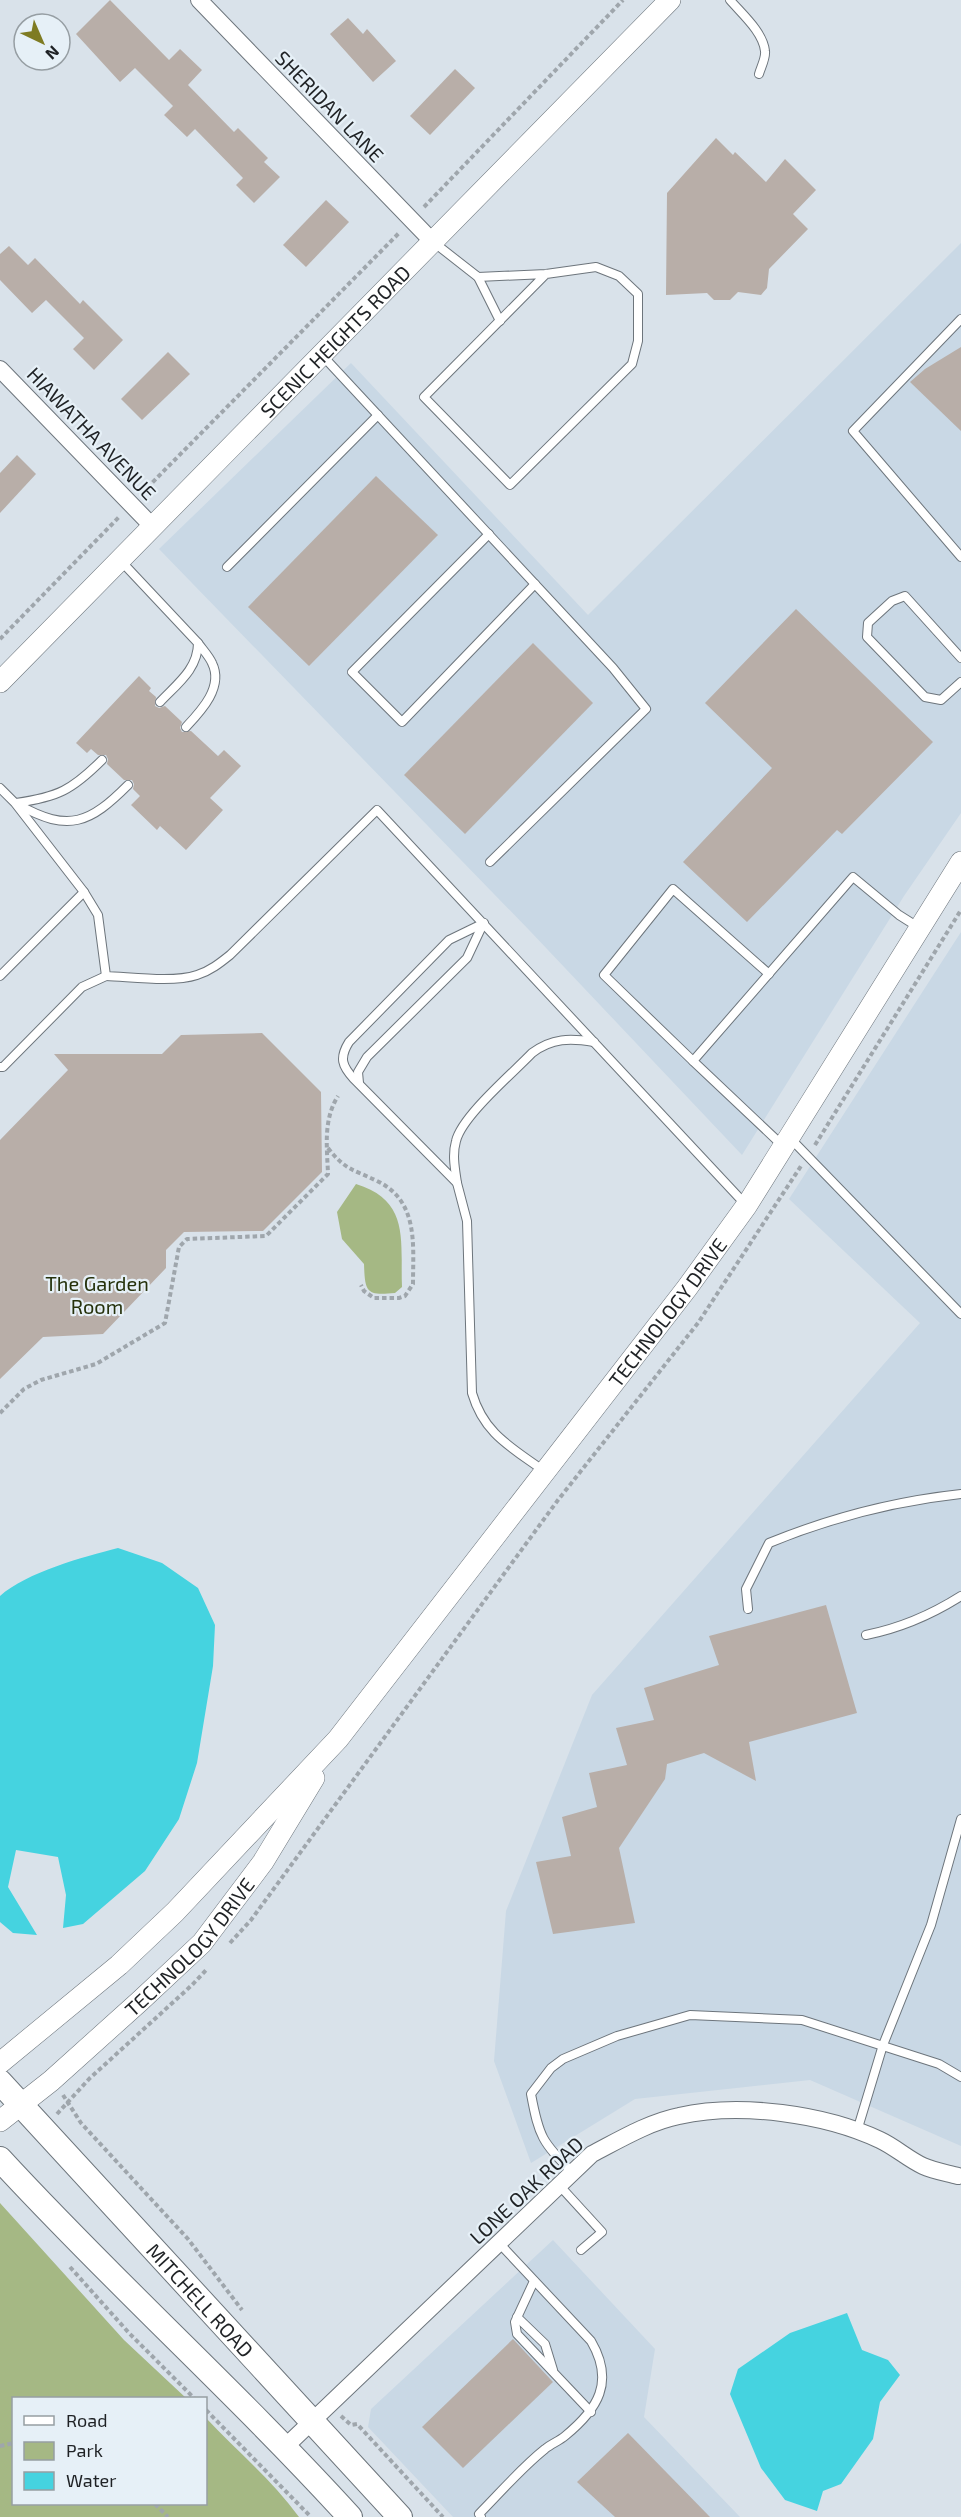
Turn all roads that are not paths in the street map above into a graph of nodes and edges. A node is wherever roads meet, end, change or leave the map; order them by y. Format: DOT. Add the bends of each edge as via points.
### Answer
graph roads {
  1 [pos="199,0"];
  2 [pos="670,0"];
  3 [pos="730,0"];
  4 [pos="759,74"];
  5 [pos="432,241"];
  6 [pos="546,274"];
  7 [pos="478,277"];
  8 [pos="961,320"];
  9 [pos="500,321"];
  10 [pos="321,354"];
  11 [pos="0,369"];
  12 [pos="378,415"];
  13 [pos="153,526"];
  14 [pos="489,534"];
  15 [pos="961,557"];
  16 [pos="120,560"];
  17 [pos="227,567"];
  18 [pos="535,584"];
  19 [pos="198,643"];
  20 [pos="961,658"];
  21 [pos="0,682"];
  22 [pos="961,682"];
  23 [pos="160,702"];
  24 [pos="186,727"];
  25 [pos="102,760"];
  26 [pos="128,785"];
  27 [pos="0,788"];
  28 [pos="15,803"];
  29 [pos="490,862"];
  30 [pos="961,862"];
  31 [pos="84,892"];
  32 [pos="484,923"];
  33 [pos="919,927"];
  34 [pos="769,974"];
  35 [pos="0,976"];
  36 [pos="106,976"];
  37 [pos="595,1042"];
  38 [pos="693,1061"];
  39 [pos="0,1067"];
  40 [pos="359,1083"];
  41 [pos="787,1143"];
  42 [pos="457,1183"];
  43 [pos="747,1205"];
  44 [pos="961,1314"];
  45 [pos="545,1472"];
  46 [pos="961,1494"];
  47 [pos="961,1596"];
  48 [pos="748,1609"];
  49 [pos="866,1635"];
  50 [pos="338,1739"];
  51 [pos="961,1819"];
  52 [pos="883,2045"];
  53 [pos="0,2062"];
  54 [pos="961,2077"];
  55 [pos="0,2082"];
  56 [pos="21,2104"];
  57 [pos="0,2121"];
  58 [pos="856,2131"];
  59 [pos="0,2159"];
  60 [pos="573,2173"];
  61 [pos="960,2175"];
  62 [pos="560,2185"];
  63 [pos="499,2243"];
  64 [pos="581,2250"];
  65 [pos="534,2281"];
  66 [pos="518,2317"];
  67 [pos="554,2373"];
  68 [pos="591,2412"];
  69 [pos="320,2414"];
  70 [pos="284,2448"];
  71 [pos="350,2517"];
  72 [pos="400,2517"];
  73 [pos="481,2517"];
  1 -- 5 [label="street, SHERIDAN LANE"];
  2 -- 5 [label="street, SCENIC HEIGHTS ROAD"];
  3 -- 4 [label="lane" via="752,24 763,45 766,53"];
  5 -- 7 [label="lane"];
  5 -- 10 [label="street, SCENIC HEIGHTS ROAD"];
  6 -- 7 [label="lane"];
  6 -- 9 [label="lane"];
  6 -- 9 [label="lane" via="596,267 620,276 638,294 638,341 632,364 510,485 424,397"];
  7 -- 9 [label="lane"];
  8 -- 15 [label="lane" via="853,431"];
  10 -- 12 [label="lane"];
  10 -- 13 [label="street, SCENIC HEIGHTS ROAD"];
  11 -- 13 [label="street, HIAWATHA AVENUE"];
  12 -- 14 [label="lane"];
  12 -- 17 [label="lane"];
  13 -- 16 [label="street, SCENIC HEIGHTS ROAD"];
  14 -- 18 [label="lane"];
  14 -- 18 [label="lane" via="352,672 402,723"];
  16 -- 19 [label="lane"];
  16 -- 21 [label="street, SCENIC HEIGHTS ROAD"];
  18 -- 29 [label="lane" via="646,709"];
  19 -- 23 [label="lane" via="198,656 188,673"];
  19 -- 24 [label="lane" via="213,664 215,684 204,708"];
  20 -- 22 [label="lane" via="905,596 892,601 868,623 867,637 925,696 941,700"];
  25 -- 28 [label="lane" via="69,789 44,799"];
  26 -- 28 [label="lane" via="90,816 64,822 40,817"];
  27 -- 28 [label="lane"];
  28 -- 31 [label="lane"];
  30 -- 33 [label="street, TECHNOLOGY DRIVE"];
  31 -- 35 [label="lane"];
  31 -- 36 [label="lane" via="98,915"];
  32 -- 36 [label="lane" via="377,810 230,956 213,968 195,976 175,978"];
  32 -- 37 [label="lane"];
  32 -- 40 [label="lane" via="467,958 361,1065"];
  32 -- 40 [label="lane" via="449,940 349,1042 342,1062"];
  33 -- 34 [label="lane" via="853,877"];
  33 -- 41 [label="street, TECHNOLOGY DRIVE"];
  34 -- 38 [label="lane"];
  34 -- 38 [label="lane" via="673,889 604,975"];
  36 -- 39 [label="lane" via="82,987"];
  37 -- 42 [label="lane" via="560,1039 545,1043 532,1053 463,1124 454,1155"];
  37 -- 43 [label="lane"];
  38 -- 41 [label="lane"];
  40 -- 42 [label="lane"];
  41 -- 43 [label="street, TECHNOLOGY DRIVE"];
  41 -- 44 [label="lane" via="807,1156"];
  42 -- 45 [label="lane" via="467,1221 472,1393 477,1412 487,1426"];
  43 -- 45 [label="street, TECHNOLOGY DRIVE"];
  45 -- 50 [label="street, TECHNOLOGY DRIVE"];
  46 -- 48 [label="lane" via="915,1499 770,1543 746,1590"];
  47 -- 49 [label="lane" via="928,1616"];
  50 -- 53 [label="street, TECHNOLOGY DRIVE" via="175,1912 119,1965"];
  50 -- 56 [label="street, TECHNOLOGY DRIVE" via="263,1862 202,1943"];
  51 -- 52 [label="lane" via="931,1925"];
  52 -- 54 [label="lane" via="939,2064"];
  52 -- 58 [label="lane"];
  52 -- 60 [label="lane" via="802,2019 690,2015 617,2036 563,2059 531,2094 537,2128 548,2148"];
  55 -- 56 [label="main road, MITCHELL ROAD"];
  56 -- 57 [label="street, TECHNOLOGY DRIVE"];
  56 -- 69 [label="main road, MITCHELL ROAD"];
  58 -- 60 [label="street, LONE OAK ROAD" via="785,2112 735,2110 679,2116 592,2154"];
  58 -- 61 [label="street, LONE OAK ROAD" via="881,2140 924,2166"];
  59 -- 70 [label="main road"];
  60 -- 62 [label="street, LONE OAK ROAD"];
  62 -- 63 [label="street, LONE OAK ROAD"];
  62 -- 64 [label="lane" via="602,2232"];
  63 -- 65 [label="lane"];
  63 -- 69 [label="street, LONE OAK ROAD"];
  65 -- 66 [label="lane"];
  65 -- 68 [label="lane" via="597,2352 601,2391"];
  66 -- 67 [label="lane" via="545,2344"];
  66 -- 67 [label="lane" via="517,2334"];
  67 -- 68 [label="lane"];
  68 -- 73 [label="lane" via="546,2448 478,2514"];
  69 -- 70 [label="street, LONE OAK ROAD"];
  69 -- 72 [label="main road, MITCHELL ROAD"];
  70 -- 71 [label="main road"];
}
